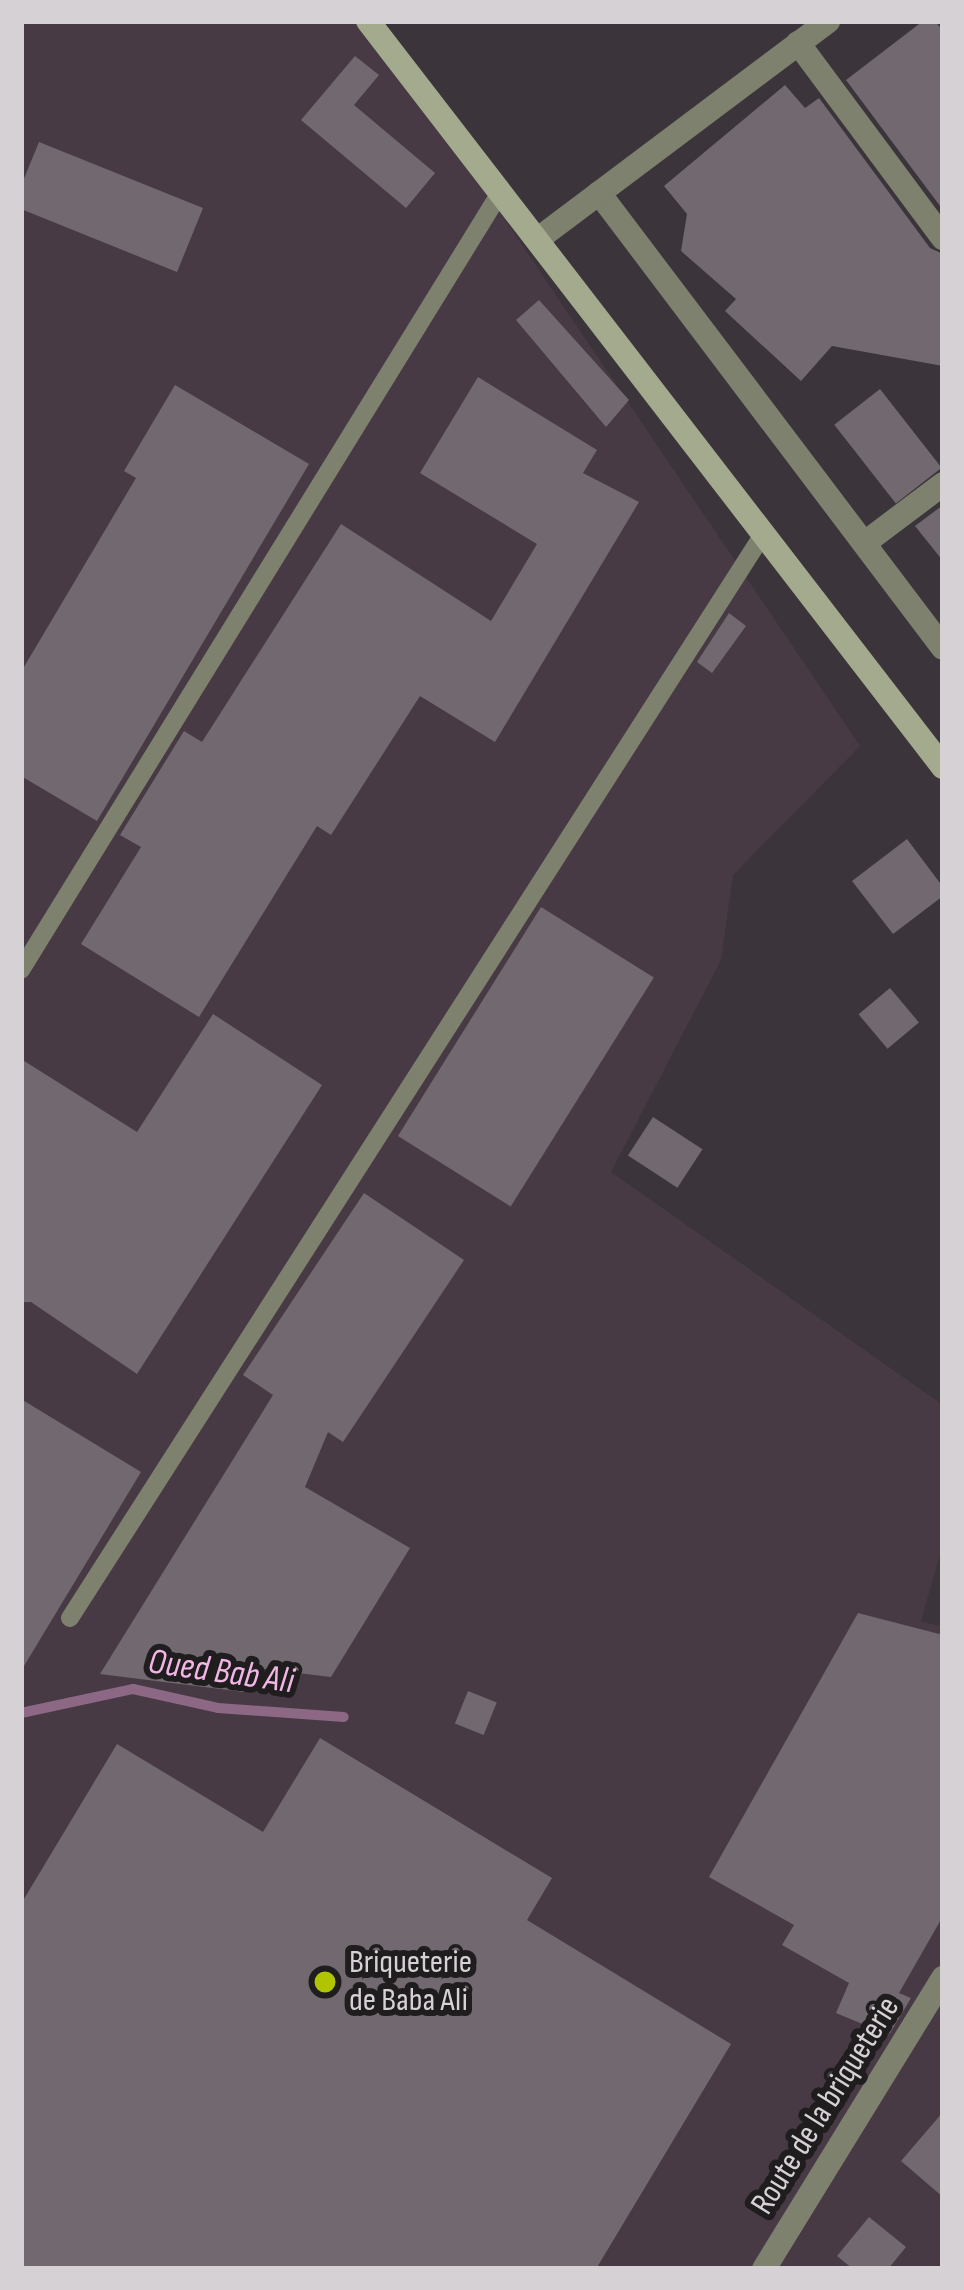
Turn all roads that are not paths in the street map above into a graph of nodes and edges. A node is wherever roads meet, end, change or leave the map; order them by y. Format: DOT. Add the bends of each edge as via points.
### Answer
graph roads {
  1 [pos="368,21"];
  2 [pos="826,21"];
  3 [pos="798,43"];
  4 [pos="500,193"];
  5 [pos="599,193"];
  6 [pos="538,238"];
  7 [pos="943,238"];
  8 [pos="943,484"];
  9 [pos="762,536"];
  10 [pos="866,542"];
  11 [pos="943,648"];
  12 [pos="943,767"];
  13 [pos="21,970"];
  14 [pos="70,1618"];
  15 [pos="943,1978"];
  16 [pos="764,2269"];
  1 -- 4 [label="main road"];
  2 -- 3 [label="street"];
  3 -- 5 [label="street"];
  3 -- 7 [label="street"];
  4 -- 6 [label="main road"];
  4 -- 13 [label="lane"];
  5 -- 6 [label="street"];
  5 -- 10 [label="street"];
  6 -- 9 [label="main road"];
  8 -- 10 [label="street"];
  9 -- 12 [label="main road"];
  9 -- 14 [label="lane"];
  10 -- 11 [label="street"];
  15 -- 16 [label="street, Route de la briqueterie"];
}
